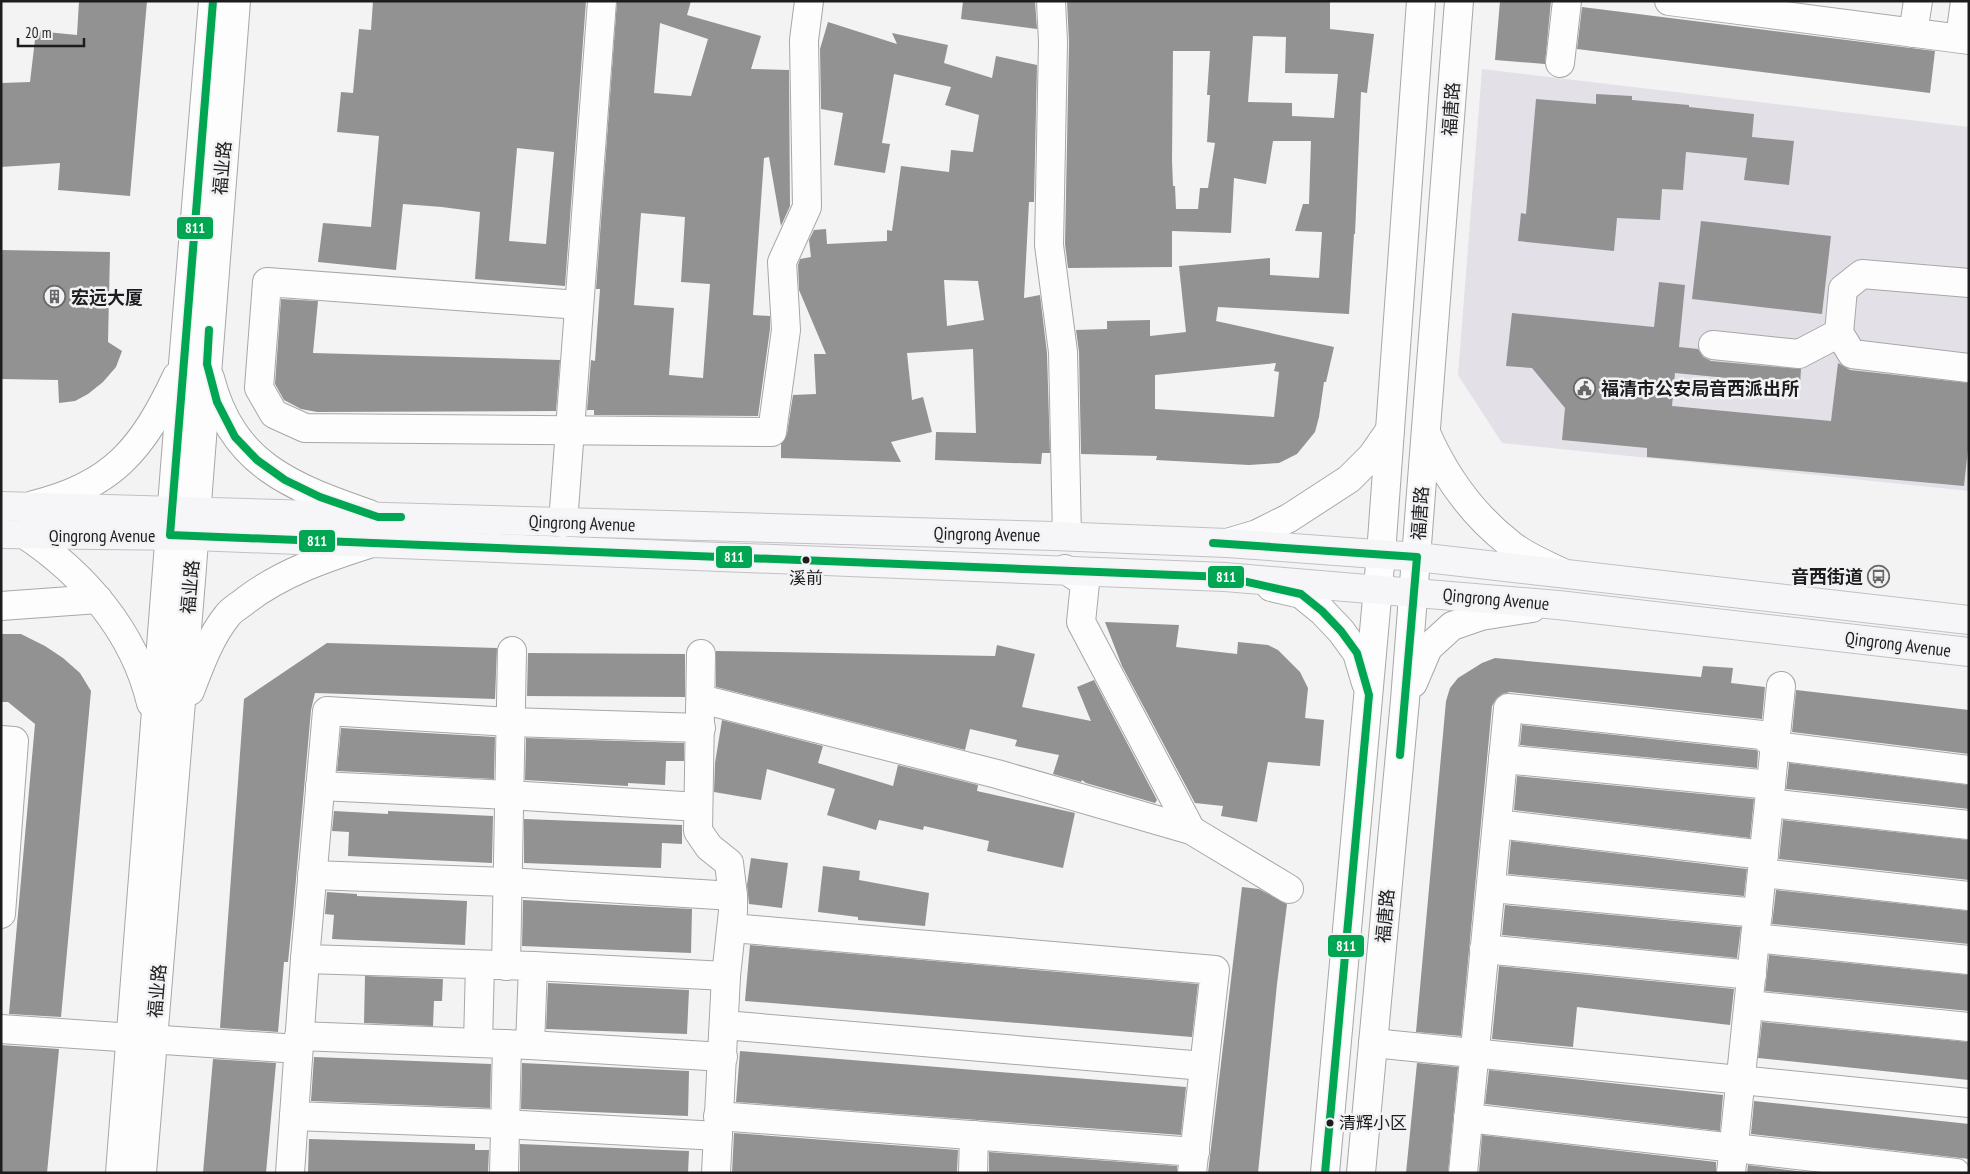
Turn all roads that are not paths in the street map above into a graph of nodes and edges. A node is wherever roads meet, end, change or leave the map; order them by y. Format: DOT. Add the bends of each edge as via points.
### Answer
graph roads {
  1 [pos="213,1"];
  2 [pos="236,1"];
  3 [pos="602,1"];
  4 [pos="809,1"];
  5 [pos="1051,1"];
  6 [pos="1421,1"];
  7 [pos="1459,1"];
  8 [pos="1567,1"];
  9 [pos="1669,1"];
  10 [pos="1918,1"];
  11 [pos="1965,1"];
  12 [pos="1914,33"];
  13 [pos="1964,39"];
  14 [pos="1560,63"];
  15 [pos="1969,283"];
  16 [pos="579,305"];
  17 [pos="1839,333"];
  18 [pos="1713,345"];
  19 [pos="195,364"];
  20 [pos="1969,368"];
  21 [pos="570,429"];
  22 [pos="1390,430"];
  23 [pos="1426,433"];
  24 [pos="14,506"];
  25 [pos="183,523"];
  26 [pos="562,523"];
  27 [pos="377,529"];
  28 [pos="13,534"];
  29 [pos="1067,536"];
  30 [pos="1227,543"];
  31 [pos="1381,554"];
  32 [pos="1417,557"];
  33 [pos="1065,569"];
  34 [pos="1562,573"];
  35 [pos="1225,576"];
  36 [pos="1377,589"];
  37 [pos="1414,593"];
  38 [pos="98,600"];
  39 [pos="1558,605"];
  40 [pos="1,606"];
  41 [pos="1969,620"];
  42 [pos="512,652"];
  43 [pos="1969,652"];
  44 [pos="701,654"];
  45 [pos="1781,686"];
  46 [pos="1369,695"];
  47 [pos="701,700"];
  48 [pos="1405,700"];
  49 [pos="167,721"];
  50 [pos="510,722"];
  51 [pos="701,728"];
  52 [pos="1,740"];
  53 [pos="1775,746"];
  54 [pos="1503,759"];
  55 [pos="1969,770"];
  56 [pos="320,786"];
  57 [pos="1770,794"];
  58 [pos="509,795"];
  59 [pos="698,807"];
  60 [pos="5,824"];
  61 [pos="1497,824"];
  62 [pos="1969,825"];
  63 [pos="1191,830"];
  64 [pos="1763,864"];
  65 [pos="312,875"];
  66 [pos="507,882"];
  67 [pos="1490,888"];
  68 [pos="1290,889"];
  69 [pos="733,896"];
  70 [pos="1969,896"];
  71 [pos="1,913"];
  72 [pos="1756,925"];
  73 [pos="732,928"];
  74 [pos="1484,949"];
  75 [pos="304,959"];
  76 [pos="1969,960"];
  77 [pos="493,965"];
  78 [pos="533,966"];
  79 [pos="726,976"];
  80 [pos="1752,976"];
  81 [pos="1749,1004"];
  82 [pos="724,1025"];
  83 [pos="1969,1027"];
  84 [pos="1,1029"];
  85 [pos="142,1039"];
  86 [pos="299,1043"];
  87 [pos="478,1043"];
  88 [pos="1373,1043"];
  89 [pos="519,1044"];
  90 [pos="1474,1053"];
  91 [pos="722,1057"];
  92 [pos="1204,1066"];
  93 [pos="1740,1080"];
  94 [pos="1969,1103"];
  95 [pos="294,1116"];
  96 [pos="1468,1118"];
  97 [pos="505,1124"];
  98 [pos="718,1126"];
  99 [pos="974,1135"];
  100 [pos="1733,1160"];
  101 [pos="1194,1162"];
  102 [pos="120,1173"];
  103 [pos="142,1173"];
  104 [pos="290,1173"];
  105 [pos="504,1173"];
  106 [pos="716,1173"];
  107 [pos="973,1173"];
  108 [pos="1325,1173"];
  109 [pos="1361,1173"];
  110 [pos="1463,1173"];
  111 [pos="1956,1173"];
  1 -- 19 [label="street, 福业路"];
  2 -- 19 [label="street, 福业路"];
  3 -- 16 [label="street"];
  4 -- 21 [label="street" via="804,40 808,207 782,262 786,330 772,432"];
  5 -- 29 [label="street" via="1049,244 1063,352"];
  6 -- 22 [label="street, 福唐路"];
  7 -- 23 [label="street, 福唐路"];
  8 -- 14 [label="street"];
  9 -- 12 [label="street"];
  10 -- 12 [label="street"];
  11 -- 13 [label="street"];
  12 -- 13 [label="street"];
  15 -- 17 [label="street" via="1862,274 1843,289"];
  16 -- 21 [label="street"];
  16 -- 21 [label="street" via="267,282 259,388 274,414 306,428"];
  17 -- 18 [label="street" via="1799,354"];
  17 -- 20 [label="street" via="1852,354"];
  19 -- 24 [label="street" via="168,395 138,444 116,468 60,499"];
  19 -- 25 [label="street, 福业路"];
  19 -- 27 [label="street" via="235,437 257,460 285,480"];
  21 -- 26 [label="street"];
  22 -- 30 [label="street" via="1372,456 1349,479 1289,518 1257,534"];
  22 -- 31 [label="street, 福唐路"];
  23 -- 32 [label="street, 福唐路"];
  23 -- 34 [label="street" via="1458,491 1481,518 1510,544"];
  24 -- 25 [label="main road, Qingrong Avenue"];
  25 -- 27 [label="main road, Qingrong Avenue"];
  25 -- 28 [label="main road, Qingrong Avenue"];
  25 -- 49 [label="street, 福业路"];
  26 -- 27 [label="main road, Qingrong Avenue"];
  26 -- 29 [label="main road, Qingrong Avenue"];
  27 -- 33 [label="main road, Qingrong Avenue"];
  27 -- 49 [label="street" via="334,555 264,586 228,615"];
  28 -- 38 [label="street" via="58,558"];
  29 -- 30 [label="main road, Qingrong Avenue"];
  30 -- 31 [label="main road, Qingrong Avenue"];
  31 -- 32 [label="main road, Qingrong Avenue"];
  31 -- 36 [label="street, 福唐路"];
  32 -- 34 [label="main road, Qingrong Avenue"];
  32 -- 37 [label="street, 福唐路"];
  33 -- 35 [label="main road, Qingrong Avenue"];
  33 -- 63 [label="street" via="1085,583 1081,622"];
  34 -- 41 [label="main road, Qingrong Avenue"];
  35 -- 36 [label="main road, Qingrong Avenue"];
  35 -- 46 [label="street" via="1301,594 1322,611 1357,653"];
  36 -- 37 [label="main road, Qingrong Avenue"];
  36 -- 46 [label="street, 福唐路"];
  37 -- 39 [label="main road, Qingrong Avenue"];
  37 -- 48 [label="street, 福唐路"];
  38 -- 40 [label="street"];
  38 -- 49 [label="street" via="123,633 149,694"];
  39 -- 43 [label="main road, Qingrong Avenue"];
  39 -- 48 [label="street" via="1510,610 1452,626 1428,648"];
  42 -- 50 [label="street"];
  44 -- 47 [label="street"];
  45 -- 53 [label="street"];
  46 -- 108 [label="street, 福唐路"];
  47 -- 51 [label="street"];
  47 -- 63 [label="street" via="997,774"];
  48 -- 88 [label="street, 福唐路"];
  49 -- 85 [label="street, 福业路"];
  50 -- 51 [label="street"];
  50 -- 56 [label="street" via="327,711"];
  50 -- 58 [label="street"];
  51 -- 59 [label="street"];
  52 -- 60 [label="street" via="14,741"];
  53 -- 54 [label="street" via="1762,735 1508,708"];
  53 -- 55 [label="street"];
  53 -- 57 [label="street"];
  54 -- 57 [label="street"];
  54 -- 61 [label="street"];
  56 -- 58 [label="street"];
  56 -- 65 [label="street"];
  57 -- 62 [label="street"];
  57 -- 64 [label="street"];
  58 -- 59 [label="street"];
  58 -- 66 [label="street"];
  59 -- 69 [label="street" via="698,831 709,846 729,863"];
  60 -- 71 [label="street"];
  61 -- 64 [label="street"];
  61 -- 67 [label="street"];
  63 -- 68 [label="street"];
  64 -- 70 [label="street"];
  64 -- 72 [label="street"];
  65 -- 66 [label="street"];
  65 -- 75 [label="street"];
  66 -- 69 [label="street"];
  66 -- 77 [label="street"];
  67 -- 72 [label="street"];
  67 -- 74 [label="street"];
  69 -- 73 [label="street"];
  72 -- 76 [label="street"];
  72 -- 80 [label="street"];
  73 -- 79 [label="street"];
  73 -- 92 [label="street" via="1215,970"];
  74 -- 80 [label="street"];
  74 -- 90 [label="street"];
  75 -- 77 [label="street"];
  75 -- 86 [label="street"];
  77 -- 78 [label="street"];
  77 -- 87 [label="street"];
  78 -- 79 [label="street"];
  78 -- 89 [label="street"];
  79 -- 82 [label="street"];
  80 -- 81 [label="street"];
  81 -- 83 [label="street"];
  81 -- 93 [label="street"];
  82 -- 91 [label="street"];
  82 -- 92 [label="street"];
  84 -- 85 [label="street"];
  85 -- 86 [label="street"];
  85 -- 102 [label="street, 福业路"];
  85 -- 103 [label="street, 福业路"];
  86 -- 87 [label="street"];
  86 -- 95 [label="street"];
  87 -- 89 [label="street"];
  88 -- 90 [label="street"];
  88 -- 109 [label="street, 福唐路"];
  89 -- 91 [label="street"];
  89 -- 97 [label="street"];
  90 -- 93 [label="street"];
  90 -- 96 [label="street"];
  91 -- 98 [label="street"];
  92 -- 101 [label="street"];
  93 -- 94 [label="street"];
  93 -- 100 [label="street"];
  95 -- 97 [label="street"];
  95 -- 104 [label="street"];
  96 -- 100 [label="street"];
  96 -- 110 [label="street"];
  97 -- 98 [label="street"];
  97 -- 105 [label="street"];
  98 -- 99 [label="street"];
  98 -- 106 [label="street"];
  99 -- 101 [label="street"];
  99 -- 107 [label="street"];
  100 -- 111 [label="street"];
}
